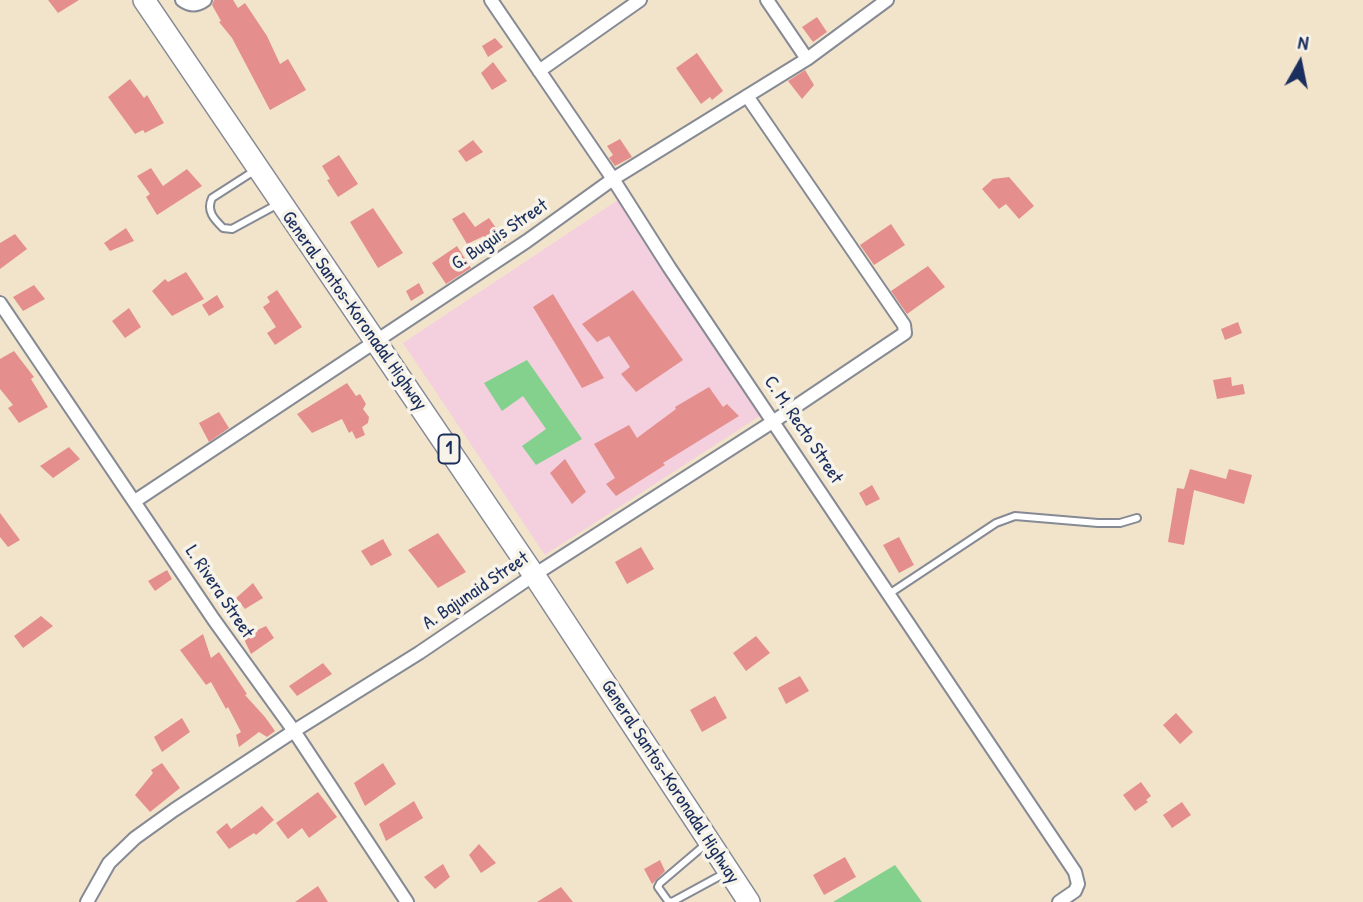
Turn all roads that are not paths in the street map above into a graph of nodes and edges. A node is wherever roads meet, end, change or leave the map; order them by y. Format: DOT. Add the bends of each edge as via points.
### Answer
graph roads {
  1 [pos="144,0"];
  2 [pos="182,0"];
  3 [pos="205,0"];
  4 [pos="491,0"];
  5 [pos="640,0"];
  6 [pos="767,0"];
  7 [pos="887,0"];
  8 [pos="807,59"];
  9 [pos="539,71"];
  10 [pos="747,96"];
  11 [pos="258,169"];
  12 [pos="613,179"];
  13 [pos="280,204"];
  14 [pos="0,303"];
  15 [pos="375,340"];
  16 [pos="774,421"];
  17 [pos="135,501"];
  18 [pos="1137,518"];
  19 [pos="534,575"];
  20 [pos="889,594"];
  21 [pos="294,731"];
  22 [pos="709,842"];
  23 [pos="728,871"];
  24 [pos="87,902"];
  25 [pos="407,902"];
  26 [pos="749,902"];
  27 [pos="1059,902"];
  1 -- 11 [label="highway, General Santos-Koronadal Highway / 1"];
  2 -- 3 [label="street" via="191,5"];
  4 -- 9 [label="street, C. M. Recto Street"];
  5 -- 9 [label="street"];
  6 -- 8 [label="street"];
  7 -- 8 [label="street, G. Buguis Street"];
  8 -- 10 [label="street, G. Buguis Street"];
  9 -- 12 [label="street, C. M. Recto Street"];
  10 -- 12 [label="street, G. Buguis Street"];
  10 -- 16 [label="street, A. Bajunaid Street" via="905,331"];
  11 -- 13 [label="highway, General Santos-Koronadal Highway / 1"];
  11 -- 13 [label="lane" via="212,198 212,217 223,228 232,229"];
  12 -- 15 [label="street, G. Buguis Street"];
  12 -- 16 [label="street, C. M. Recto Street"];
  13 -- 15 [label="highway, General Santos-Koronadal Highway / 1"];
  14 -- 17 [label="street, L. Rivera Street"];
  15 -- 17 [label="street, G. Buguis Street"];
  15 -- 19 [label="highway, General Santos-Koronadal Highway / 1"];
  16 -- 19 [label="street, A. Bajunaid Street"];
  16 -- 20 [label="street, C. M. Recto Street"];
  17 -- 21 [label="street, L. Rivera Street"];
  18 -- 20 [label="lane" via="1098,523 1015,516 996,523"];
  19 -- 21 [label="street, A. Bajunaid Street"];
  19 -- 22 [label="highway, General Santos-Koronadal Highway / 1"];
  20 -- 27 [label="street, C. M. Recto Street" via="1075,872 1078,884"];
  21 -- 24 [label="street, A. Bajunaid Street" via="135,838 109,863"];
  21 -- 25 [label="street, L. Rivera Street"];
  22 -- 23 [label="highway, General Santos-Koronadal Highway / 1"];
  22 -- 23 [label="lane" via="658,887 672,902"];
  23 -- 26 [label="highway, General Santos-Koronadal Highway / 1"];
}
